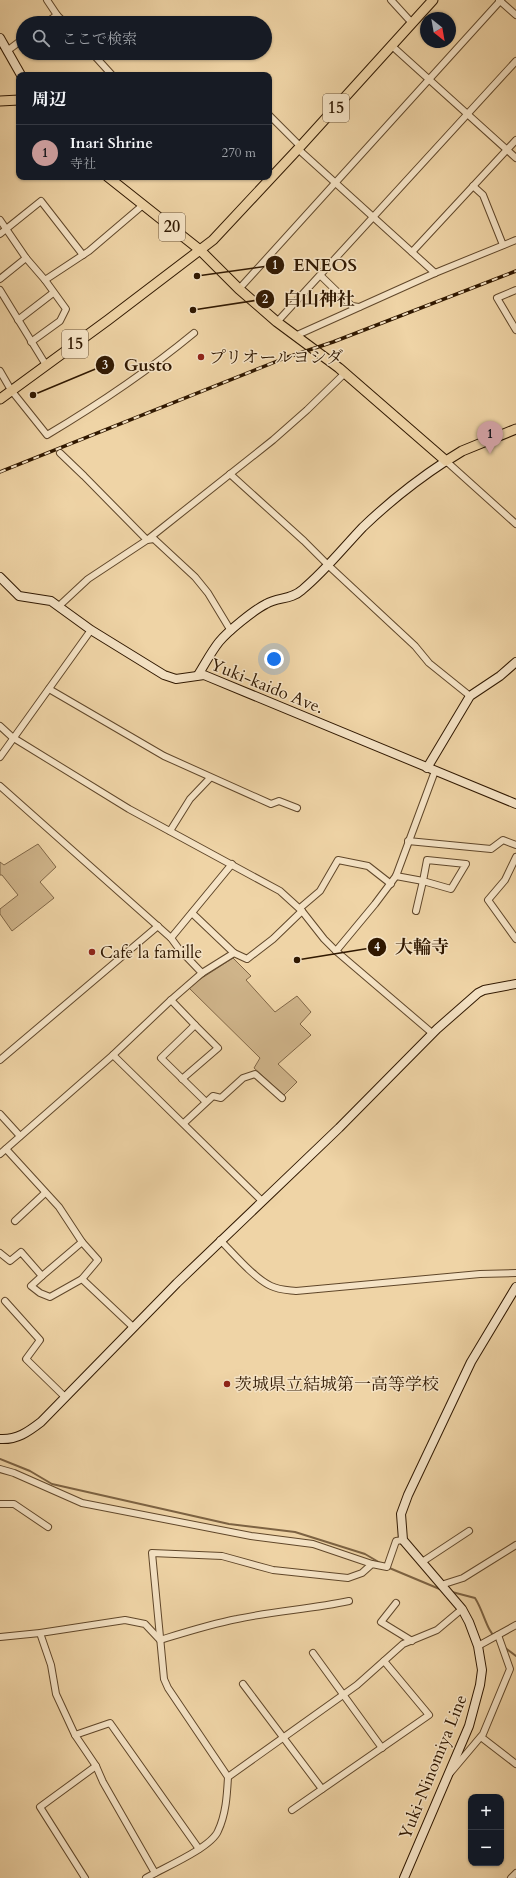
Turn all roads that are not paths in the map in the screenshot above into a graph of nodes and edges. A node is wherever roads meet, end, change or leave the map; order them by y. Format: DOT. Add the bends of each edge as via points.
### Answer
graph roads {
  1 [pos="47,0"];
  2 [pos="391,0"];
  3 [pos="433,0"];
  4 [pos="500,0"];
  5 [pos="57,15"];
  6 [pos="516,15"];
  7 [pos="412,23"];
  8 [pos="0,38"];
  9 [pos="16,44"];
  10 [pos="392,46"];
  11 [pos="7,51"];
  12 [pos="98,60"];
  13 [pos="516,61"];
  14 [pos="19,72"];
  15 [pos="109,72"];
  16 [pos="429,80"];
  17 [pos="16,100"];
  18 [pos="0,101"];
  19 [pos="468,115"];
  20 [pos="272,118"];
  21 [pos="516,140"];
  22 [pos="300,148"];
  23 [pos="507,150"];
  24 [pos="516,158"];
  25 [pos="272,178"];
  26 [pos="112,180"];
  27 [pos="270,180"];
  28 [pos="336,183"];
  29 [pos="473,186"];
  30 [pos="143,205"];
  31 [pos="373,218"];
  32 [pos="0,220"];
  33 [pos="6,230"];
  34 [pos="0,234"];
  35 [pos="516,240"];
  36 [pos="503,245"];
  37 [pos="200,250"];
  38 [pos="412,252"];
  39 [pos="83,255"];
  40 [pos="26,258"];
  41 [pos="435,273"];
  42 [pos="321,276"];
  43 [pos="0,279"];
  44 [pos="45,280"];
  45 [pos="239,288"];
  46 [pos="0,290"];
  47 [pos="516,290"];
  48 [pos="53,293"];
  49 [pos="360,307"];
  50 [pos="18,320"];
  51 [pos="277,322"];
  52 [pos="516,330"];
  53 [pos="194,332"];
  54 [pos="295,336"];
  55 [pos="31,342"];
  56 [pos="46,365"];
  57 [pos="0,371"];
  58 [pos="345,373"];
  59 [pos="11,390"];
  60 [pos="0,399"];
  61 [pos="516,429"];
  62 [pos="60,453"];
  63 [pos="446,461"];
  64 [pos="230,474"];
  65 [pos="516,524"];
  66 [pos="147,540"];
  67 [pos="329,566"];
  68 [pos="0,577"];
  69 [pos="59,606"];
  70 [pos="91,630"];
  71 [pos="232,631"];
  72 [pos="516,662"];
  73 [pos="198,675"];
  74 [pos="49,690"];
  75 [pos="470,696"];
  76 [pos="0,726"];
  77 [pos="12,738"];
  78 [pos="0,757"];
  79 [pos="427,768"];
  80 [pos="436,771"];
  81 [pos="210,778"];
  82 [pos="0,786"];
  83 [pos="516,804"];
  84 [pos="298,808"];
  85 [pos="170,831"];
  86 [pos="408,841"];
  87 [pos="516,844"];
  88 [pos="516,857"];
  89 [pos="232,864"];
  90 [pos="396,876"];
  91 [pos="423,881"];
  92 [pos="391,884"];
  93 [pos="301,909"];
  94 [pos="416,911"];
  95 [pos="192,913"];
  96 [pos="158,926"];
  97 [pos="171,938"];
  98 [pos="516,939"];
  99 [pos="336,951"];
  100 [pos="234,953"];
  101 [pos="202,972"];
  102 [pos="516,984"];
  103 [pos="171,1000"];
  104 [pos="195,1025"];
  105 [pos="432,1033"];
  106 [pos="113,1055"];
  107 [pos="0,1060"];
  108 [pos="182,1079"];
  109 [pos="282,1098"];
  110 [pos="206,1102"];
  111 [pos="0,1114"];
  112 [pos="184,1123"];
  113 [pos="20,1136"];
  114 [pos="6,1149"];
  115 [pos="0,1154"];
  116 [pos="45,1193"];
  117 [pos="262,1201"];
  118 [pos="15,1221"];
  119 [pos="220,1240"];
  120 [pos="82,1242"];
  121 [pos="0,1254"];
  122 [pos="516,1273"];
  123 [pos="42,1276"];
  124 [pos="82,1279"];
  125 [pos="516,1287"];
  126 [pos="5,1301"];
  127 [pos="133,1327"];
  128 [pos="65,1397"];
  129 [pos="0,1439"];
  130 [pos="0,1469"];
  131 [pos="0,1504"];
  132 [pos="48,1526"];
  133 [pos="469,1532"];
  134 [pos="403,1540"];
  135 [pos="516,1546"];
  136 [pos="422,1562"];
  137 [pos="372,1564"];
  138 [pos="441,1585"];
  139 [pos="349,1601"];
  140 [pos="396,1603"];
  141 [pos="462,1609"];
  142 [pos="516,1625"];
  143 [pos="40,1633"];
  144 [pos="498,1635"];
  145 [pos="0,1637"];
  146 [pos="160,1640"];
  147 [pos="412,1640"];
  148 [pos="478,1646"];
  149 [pos="314,1653"];
  150 [pos="384,1661"];
  151 [pos="244,1684"];
  152 [pos="344,1695"];
  153 [pos="75,1735"];
  154 [pos="284,1737"];
  155 [pos="481,1737"];
  156 [pos="382,1748"];
  157 [pos="516,1764"];
  158 [pos="96,1766"];
  159 [pos="228,1777"];
  160 [pos="447,1777"];
  161 [pos="322,1789"];
  162 [pos="292,1810"];
  163 [pos="198,1849"];
  164 [pos="516,1872"];
  165 [pos="155,1873"];
  166 [pos="85,1878"];
  167 [pos="146,1878"];
  168 [pos="404,1878"];
  169 [pos="511,1878"];
  1 -- 5 [label="street"];
  2 -- 7 [label="street"];
  3 -- 7 [label="main road, 15"];
  4 -- 6 [label="street"];
  4 -- 16 [label="street"];
  7 -- 10 [label="main road, 15"];
  8 -- 11 [label="main road"];
  9 -- 11 [label="street"];
  10 -- 16 [label="street"];
  10 -- 22 [label="main road, 15"];
  11 -- 14 [label="main road"];
  12 -- 15 [label="street"];
  13 -- 19 [label="street"];
  16 -- 19 [label="street"];
  16 -- 28 [label="street"];
  17 -- 18 [label="main road"];
  19 -- 23 [label="street"];
  19 -- 31 [label="street"];
  20 -- 22 [label="street"];
  21 -- 23 [label="street"];
  22 -- 25 [label="main road, 15"];
  22 -- 28 [label="street"];
  23 -- 24 [label="street"];
  23 -- 29 [label="street"];
  26 -- 30 [label="main road, 20"];
  27 -- 37 [label="main road, 15" via="218,235"];
  28 -- 31 [label="street"];
  28 -- 45 [label="street"];
  29 -- 36 [label="street" via="483,195"];
  29 -- 38 [label="street"];
  30 -- 37 [label="main road, 20"];
  30 -- 39 [label="street"];
  31 -- 38 [label="street"];
  31 -- 42 [label="street"];
  32 -- 33 [label="street"];
  33 -- 34 [label="street"];
  33 -- 39 [label="street" via="40,201"];
  33 -- 40 [label="street"];
  35 -- 36 [label="street"];
  36 -- 41 [label="street"];
  37 -- 45 [label="main road, 20"];
  37 -- 56 [label="main road, 15"];
  38 -- 41 [label="street"];
  39 -- 44 [label="street"];
  40 -- 43 [label="street"];
  40 -- 44 [label="street"];
  41 -- 49 [label="street"];
  42 -- 49 [label="street" via="352,306"];
  42 -- 51 [label="street"];
  44 -- 48 [label="street"];
  45 -- 51 [label="main road, 20"];
  46 -- 50 [label="street"];
  47 -- 52 [label="street" via="498,298"];
  48 -- 50 [label="street"];
  48 -- 55 [label="street" via="66,309 60,321"];
  49 -- 54 [label="street"];
  50 -- 55 [label="street"];
  51 -- 54 [label="main road, 20"];
  53 -- 59 [label="street" via="164,358 47,436"];
  54 -- 58 [label="main road, 20"];
  55 -- 56 [label="street"];
  56 -- 59 [label="main road, 15"];
  57 -- 59 [label="street"];
  58 -- 63 [label="main road, 20"];
  58 -- 64 [label="street" via="307,410"];
  59 -- 60 [label="main road, 15"];
  61 -- 63 [label="main road"];
  62 -- 66 [label="street"];
  63 -- 65 [label="street"];
  63 -- 67 [label="main road" via="363,527"];
  64 -- 66 [label="street"];
  64 -- 67 [label="street" via="284,521"];
  66 -- 69 [label="street" via="88,579"];
  66 -- 71 [label="street" via="154,539 194,577 208,593"];
  67 -- 71 [label="main road" via="301,592 256,609"];
  67 -- 75 [label="street" via="415,646 429,663"];
  68 -- 69 [label="main road, Yuki-kaido Ave." via="19,596 44,598"];
  69 -- 70 [label="main road, Yuki-kaido Ave."];
  70 -- 73 [label="main road, Yuki-kaido Ave." via="164,675 176,679"];
  70 -- 74 [label="street"];
  71 -- 73 [label="main road" via="220,641"];
  72 -- 75 [label="main road"];
  73 -- 79 [label="main road, Yuki-kaido Ave." via="204,675"];
  74 -- 77 [label="street"];
  74 -- 81 [label="street" via="164,756"];
  75 -- 79 [label="main road"];
  76 -- 77 [label="street"];
  77 -- 78 [label="street"];
  77 -- 85 [label="street"];
  79 -- 80 [label="main road, Yuki-kaido Ave."];
  80 -- 83 [label="main road, Yuki-kaido Ave."];
  80 -- 86 [label="street"];
  81 -- 84 [label="street" via="271,804 279,801"];
  81 -- 85 [label="street" via="190,799"];
  82 -- 96 [label="street"];
  85 -- 89 [label="street"];
  86 -- 87 [label="street" via="491,849 503,840"];
  86 -- 90 [label="street"];
  88 -- 98 [label="street" via="505,880 488,900"];
  89 -- 93 [label="street" via="280,891"];
  89 -- 95 [label="street"];
  90 -- 91 [label="street"];
  90 -- 92 [label="street"];
  91 -- 91 [label="street" via="451,889 466,864 427,860"];
  91 -- 94 [label="street"];
  92 -- 93 [label="street" via="368,866 338,860 320,891"];
  92 -- 99 [label="street"];
  93 -- 99 [label="street"];
  93 -- 100 [label="street" via="273,939 247,959"];
  95 -- 97 [label="street"];
  95 -- 100 [label="street"];
  96 -- 97 [label="street"];
  96 -- 107 [label="street"];
  97 -- 101 [label="street"];
  99 -- 105 [label="street"];
  100 -- 101 [label="street"];
  101 -- 103 [label="street"];
  102 -- 105 [label="main road" via="478,993"];
  103 -- 104 [label="street"];
  103 -- 106 [label="street"];
  104 -- 108 [label="street" via="161,1058"];
  104 -- 108 [label="street" via="218,1048"];
  105 -- 117 [label="main road" via="339,1128"];
  106 -- 112 [label="street"];
  106 -- 113 [label="street"];
  108 -- 110 [label="street"];
  109 -- 110 [label="street" via="256,1074 244,1078 221,1098 213,1096"];
  110 -- 112 [label="street"];
  111 -- 113 [label="street"];
  112 -- 117 [label="street"];
  113 -- 114 [label="street"];
  114 -- 115 [label="street"];
  114 -- 116 [label="street"];
  116 -- 118 [label="street"];
  116 -- 120 [label="street" via="72,1224"];
  117 -- 119 [label="main road"];
  119 -- 122 [label="street" via="264,1282 279,1289 332,1288"];
  119 -- 127 [label="main road"];
  120 -- 123 [label="street"];
  120 -- 124 [label="street" via="98,1260"];
  121 -- 123 [label="street" via="10,1262 21,1252"];
  123 -- 124 [label="street" via="31,1286 50,1297"];
  124 -- 127 [label="street"];
  125 -- 134 [label="main road" via="471,1362 408,1496 401,1514"];
  126 -- 128 [label="street" via="40,1340 26,1359"];
  127 -- 128 [label="main road"];
  128 -- 129 [label="main road" via="29,1432"];
  130 -- 137 [label="street" via="82,1503 250,1536 313,1544"];
  131 -- 132 [label="street" via="14,1504"];
  133 -- 136 [label="street"];
  134 -- 136 [label="main road, Yuki-Ninomiya Line"];
  134 -- 137 [label="street" via="396,1541 387,1568"];
  135 -- 138 [label="street" via="462,1578"];
  136 -- 138 [label="main road, Yuki-Ninomiya Line"];
  137 -- 146 [label="street" via="362,1573 348,1578 273,1570 222,1556 152,1553"];
  138 -- 141 [label="main road, Yuki-Ninomiya Line"];
  139 -- 146 [label="street" via="237,1619"];
  140 -- 147 [label="street" via="381,1622"];
  141 -- 147 [label="street" via="437,1630"];
  141 -- 148 [label="main road, Yuki-Ninomiya Line" via="470,1622"];
  142 -- 144 [label="street"];
  143 -- 145 [label="street"];
  143 -- 146 [label="street" via="125,1620 145,1624"];
  143 -- 153 [label="street" via="51,1665 56,1694"];
  144 -- 148 [label="street"];
  144 -- 155 [label="street" via="510,1669"];
  146 -- 159 [label="street" via="164,1679 168,1688"];
  147 -- 150 [label="street"];
  148 -- 160 [label="main road, Yuki-Ninomiya Line" via="482,1670 480,1685 469,1726"];
  149 -- 152 [label="street"];
  150 -- 152 [label="street"];
  150 -- 156 [label="street" via="430,1715"];
  151 -- 154 [label="street"];
  152 -- 154 [label="street"];
  152 -- 156 [label="street"];
  153 -- 158 [label="street"];
  153 -- 163 [label="street" via="110,1723"];
  154 -- 159 [label="street"];
  154 -- 161 [label="street"];
  155 -- 157 [label="street"];
  155 -- 160 [label="street"];
  156 -- 161 [label="street"];
  158 -- 165 [label="street"];
  158 -- 166 [label="street" via="40,1807"];
  159 -- 163 [label="street" via="226,1803 218,1832 210,1843"];
  160 -- 168 [label="main road, Yuki-Ninomiya Line"];
  161 -- 162 [label="street"];
  163 -- 165 [label="street"];
  164 -- 169 [label="street"];
  165 -- 167 [label="street"];
}
